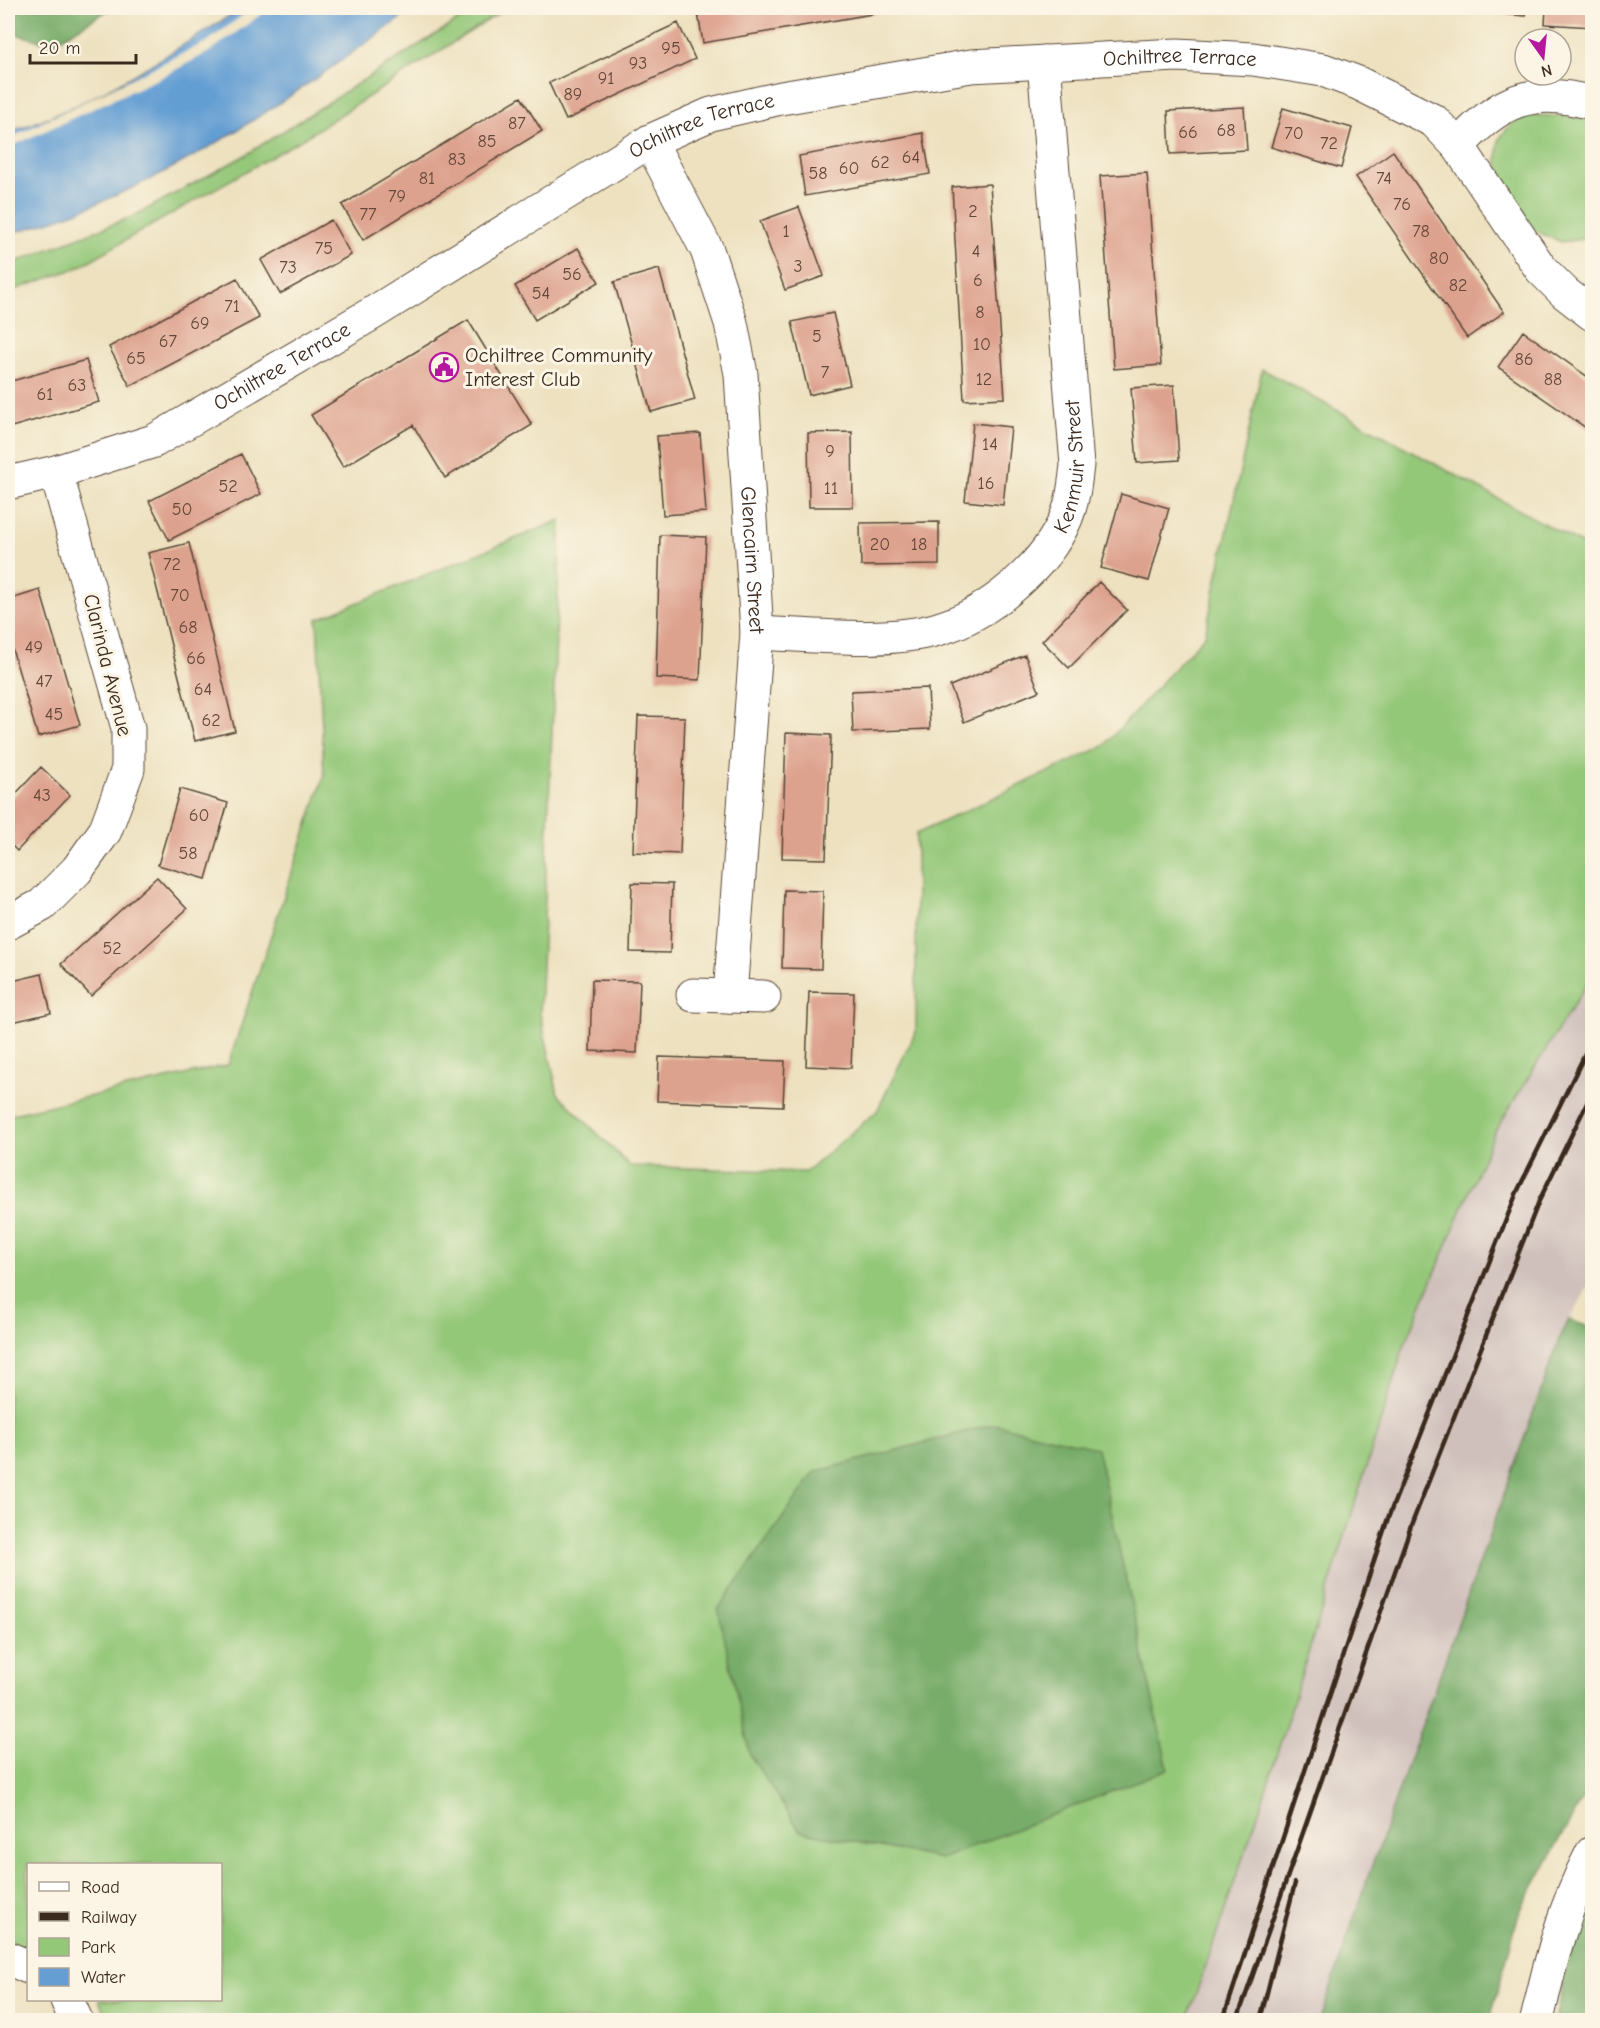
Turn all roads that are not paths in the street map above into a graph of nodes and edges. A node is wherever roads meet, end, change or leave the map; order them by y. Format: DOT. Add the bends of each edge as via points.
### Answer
graph roads {
  1 [pos="1044,62"];
  2 [pos="1593,103"];
  3 [pos="650,141"];
  4 [pos="1458,146"];
  5 [pos="1587,299"];
  6 [pos="56,472"];
  7 [pos="8,483"];
  8 [pos="757,633"];
  9 [pos="8,923"];
  10 [pos="693,995"];
  11 [pos="730,996"];
  12 [pos="764,997"];
  13 [pos="1593,1853"];
  14 [pos="8,1958"];
  15 [pos="27,1967"];
  16 [pos="67,2001"];
  17 [pos="76,2020"];
  18 [pos="1537,2020"];
  1 -- 3 [label="street, Ochiltree Terrace" via="971,66 781,98 711,114"];
  1 -- 4 [label="street, Ochiltree Terrace" via="1177,55 1252,59 1323,70 1358,82 1434,121"];
  1 -- 8 [label="street, Kenmuir Street" via="1077,465 1073,498 1065,520 1043,555 1015,583 981,610 938,629 892,636"];
  2 -- 4 [label="street" via="1564,95 1508,104 1480,121"];
  3 -- 6 [label="street, Ochiltree Terrace" via="373,313 154,441"];
  3 -- 8 [label="street, Glencairn Street" via="707,250 731,323 741,374"];
  4 -- 5 [label="street, Ochiltree Terrace" via="1541,269"];
  6 -- 7 [label="street, Ochiltree Terrace"];
  6 -- 9 [label="street, Clarinda Avenue" via="128,728 128,769 105,831 77,870 42,905"];
  8 -- 11 [label="street, Glencairn Street"];
  10 -- 11 [label="street"];
  11 -- 12 [label="street"];
  13 -- 18 [label="street" via="1576,1884 1557,1940"];
  14 -- 15 [label="street"];
  16 -- 17 [label="street"];
}
